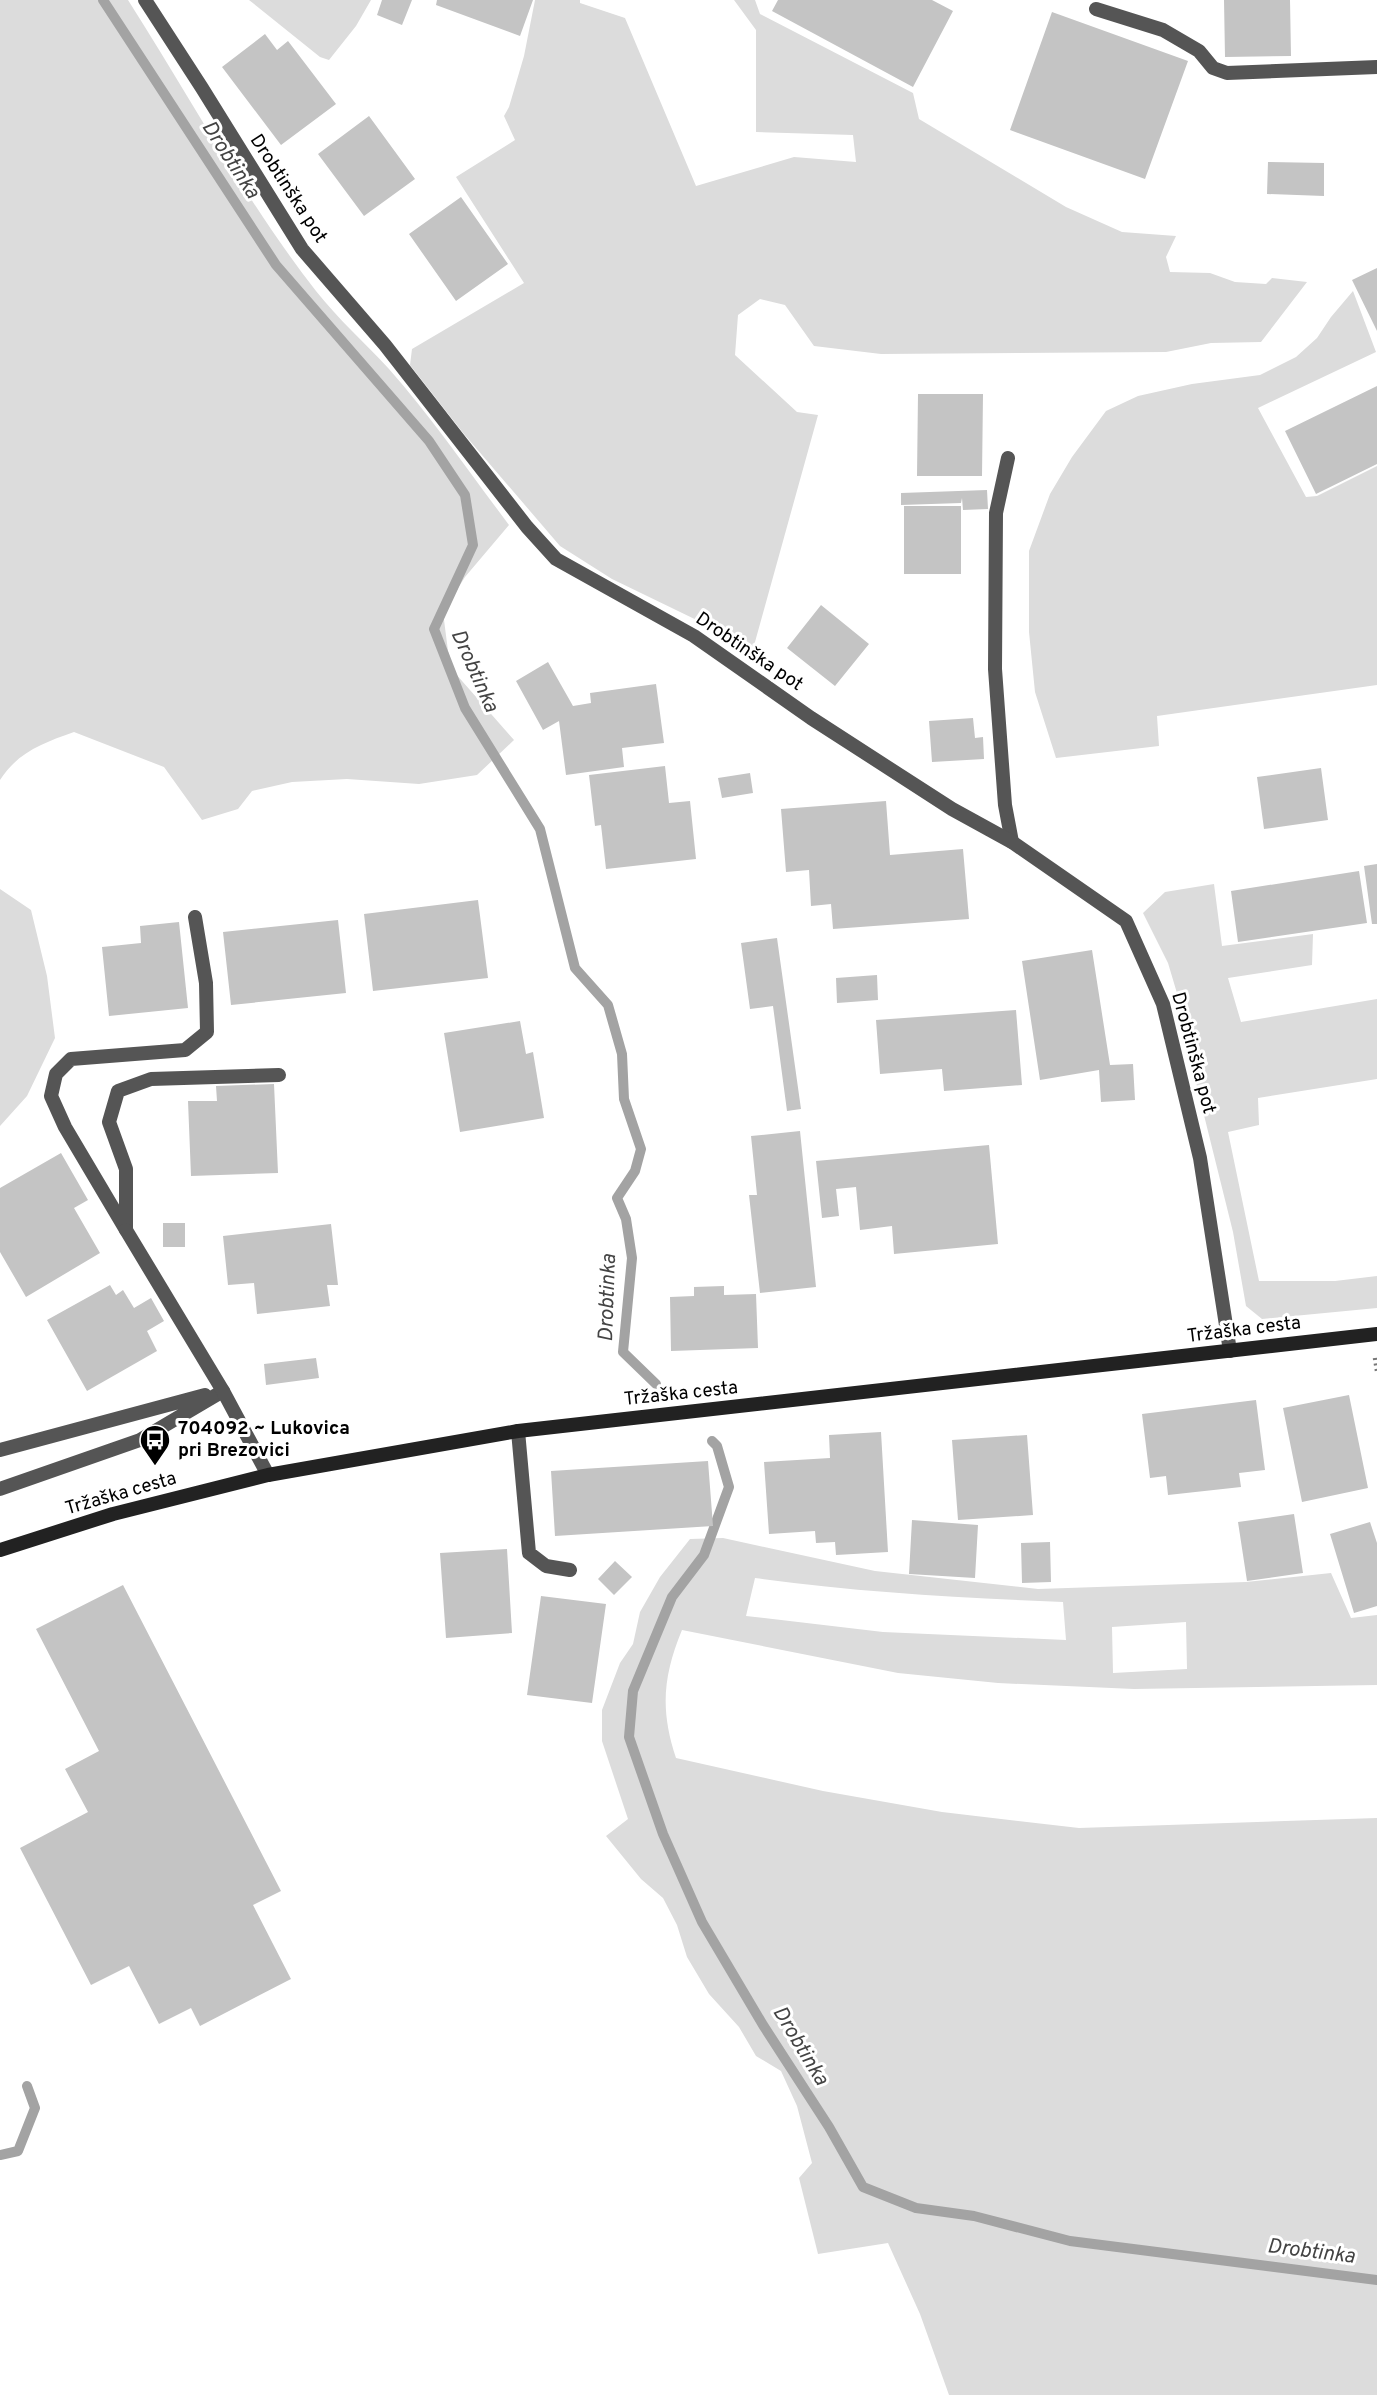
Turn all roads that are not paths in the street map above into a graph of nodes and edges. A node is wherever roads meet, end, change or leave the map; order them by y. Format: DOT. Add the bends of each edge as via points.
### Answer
graph roads {
  1 [pos="145,0"];
  2 [pos="1096,9"];
  3 [pos="1377,67"];
  4 [pos="1008,458"];
  5 [pos="1012,842"];
  6 [pos="195,917"];
  7 [pos="279,1076"];
  8 [pos="126,1230"];
  9 [pos="1377,1334"];
  10 [pos="1230,1351"];
  11 [pos="223,1391"];
  12 [pos="518,1432"];
  13 [pos="0,1450"];
  14 [pos="268,1475"];
  15 [pos="0,1489"];
  16 [pos="0,1550"];
  17 [pos="570,1570"];
  1 -- 5 [label="street, Drobtinška pot" via="302,249 556,559 694,636 811,718"];
  2 -- 3 [label="street" via="1163,30 1199,51 1213,68 1227,73"];
  4 -- 5 [label="street" via="996,513 995,669"];
  5 -- 10 [label="street, Drobtinška pot" via="1126,921 1163,1004 1200,1158"];
  6 -- 8 [label="street" via="207,1032 186,1050 71,1059 56,1074 51,1096"];
  7 -- 8 [label="street" via="150,1079 118,1090 109,1122 126,1170"];
  8 -- 11 [label="street"];
  9 -- 10 [label="main road, Tržaška cesta"];
  10 -- 12 [label="main road, Tržaška cesta"];
  11 -- 13 [label="street"];
  11 -- 14 [label="street"];
  11 -- 15 [label="street" via="140,1440"];
  12 -- 14 [label="main road, Tržaška cesta"];
  12 -- 17 [label="street" via="529,1553 546,1566"];
  14 -- 16 [label="main road, Tržaška cesta" via="113,1514"];
}
